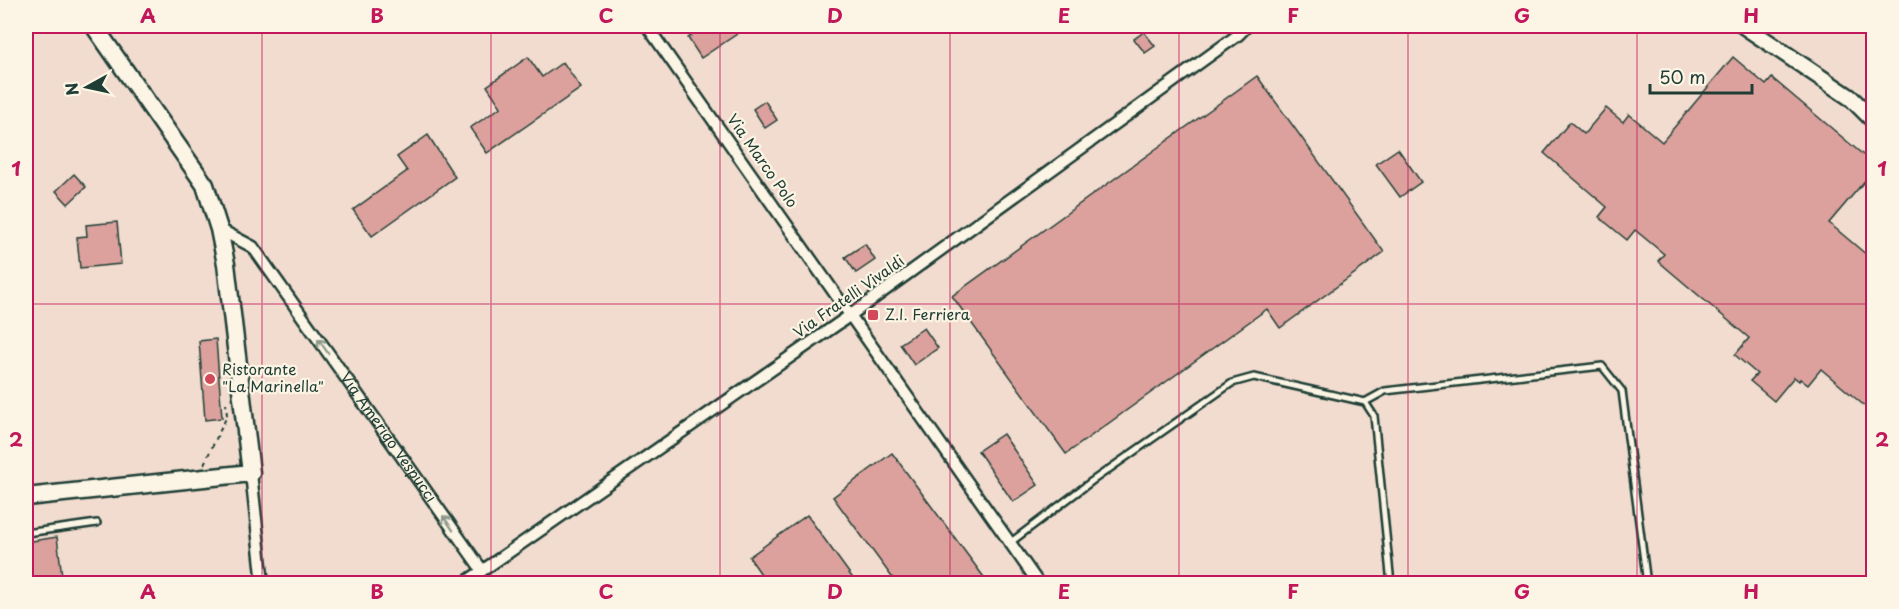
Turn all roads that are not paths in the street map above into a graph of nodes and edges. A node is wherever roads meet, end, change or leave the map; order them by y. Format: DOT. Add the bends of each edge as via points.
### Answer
graph roads {
  1 [pos="94,26"];
  2 [pos="647,26"];
  3 [pos="1247,26"];
  4 [pos="1744,26"];
  5 [pos="1874,121"];
  6 [pos="219,229"];
  7 [pos="852,314"];
  8 [pos="1365,402"];
  9 [pos="250,473"];
  10 [pos="26,497"];
  11 [pos="97,523"];
  12 [pos="26,533"];
  13 [pos="1011,542"];
  14 [pos="482,570"];
  15 [pos="263,584"];
  16 [pos="463,584"];
  17 [pos="1039,584"];
  18 [pos="1391,584"];
  19 [pos="1647,584"];
  1 -- 6 [label="main road" via="205,185"];
  2 -- 7 [label="street, Via Marco Polo"];
  3 -- 7 [label="street, Via Fratelli Vivaldi"];
  4 -- 5 [label="main road" via="1851,98"];
  6 -- 9 [label="main road"];
  14 -- 6 [label="street, Via Amerigo Vespucci, one-way" via="253,247"];
  7 -- 13 [label="street, Via Marco Polo"];
  7 -- 14 [label="street, Via Fratelli Vivaldi"];
  8 -- 13 [label="lane" via="1254,377 1232,383"];
  8 -- 18 [label="lane" via="1374,416"];
  8 -- 19 [label="lane" via="1385,391 1602,366 1622,392"];
  9 -- 10 [label="main road"];
  9 -- 15 [label="street"];
  11 -- 12 [label="lane"];
  13 -- 17 [label="street, Via Marco Polo"];
  14 -- 16 [label="street, Via Fratelli Vivaldi"];
}
